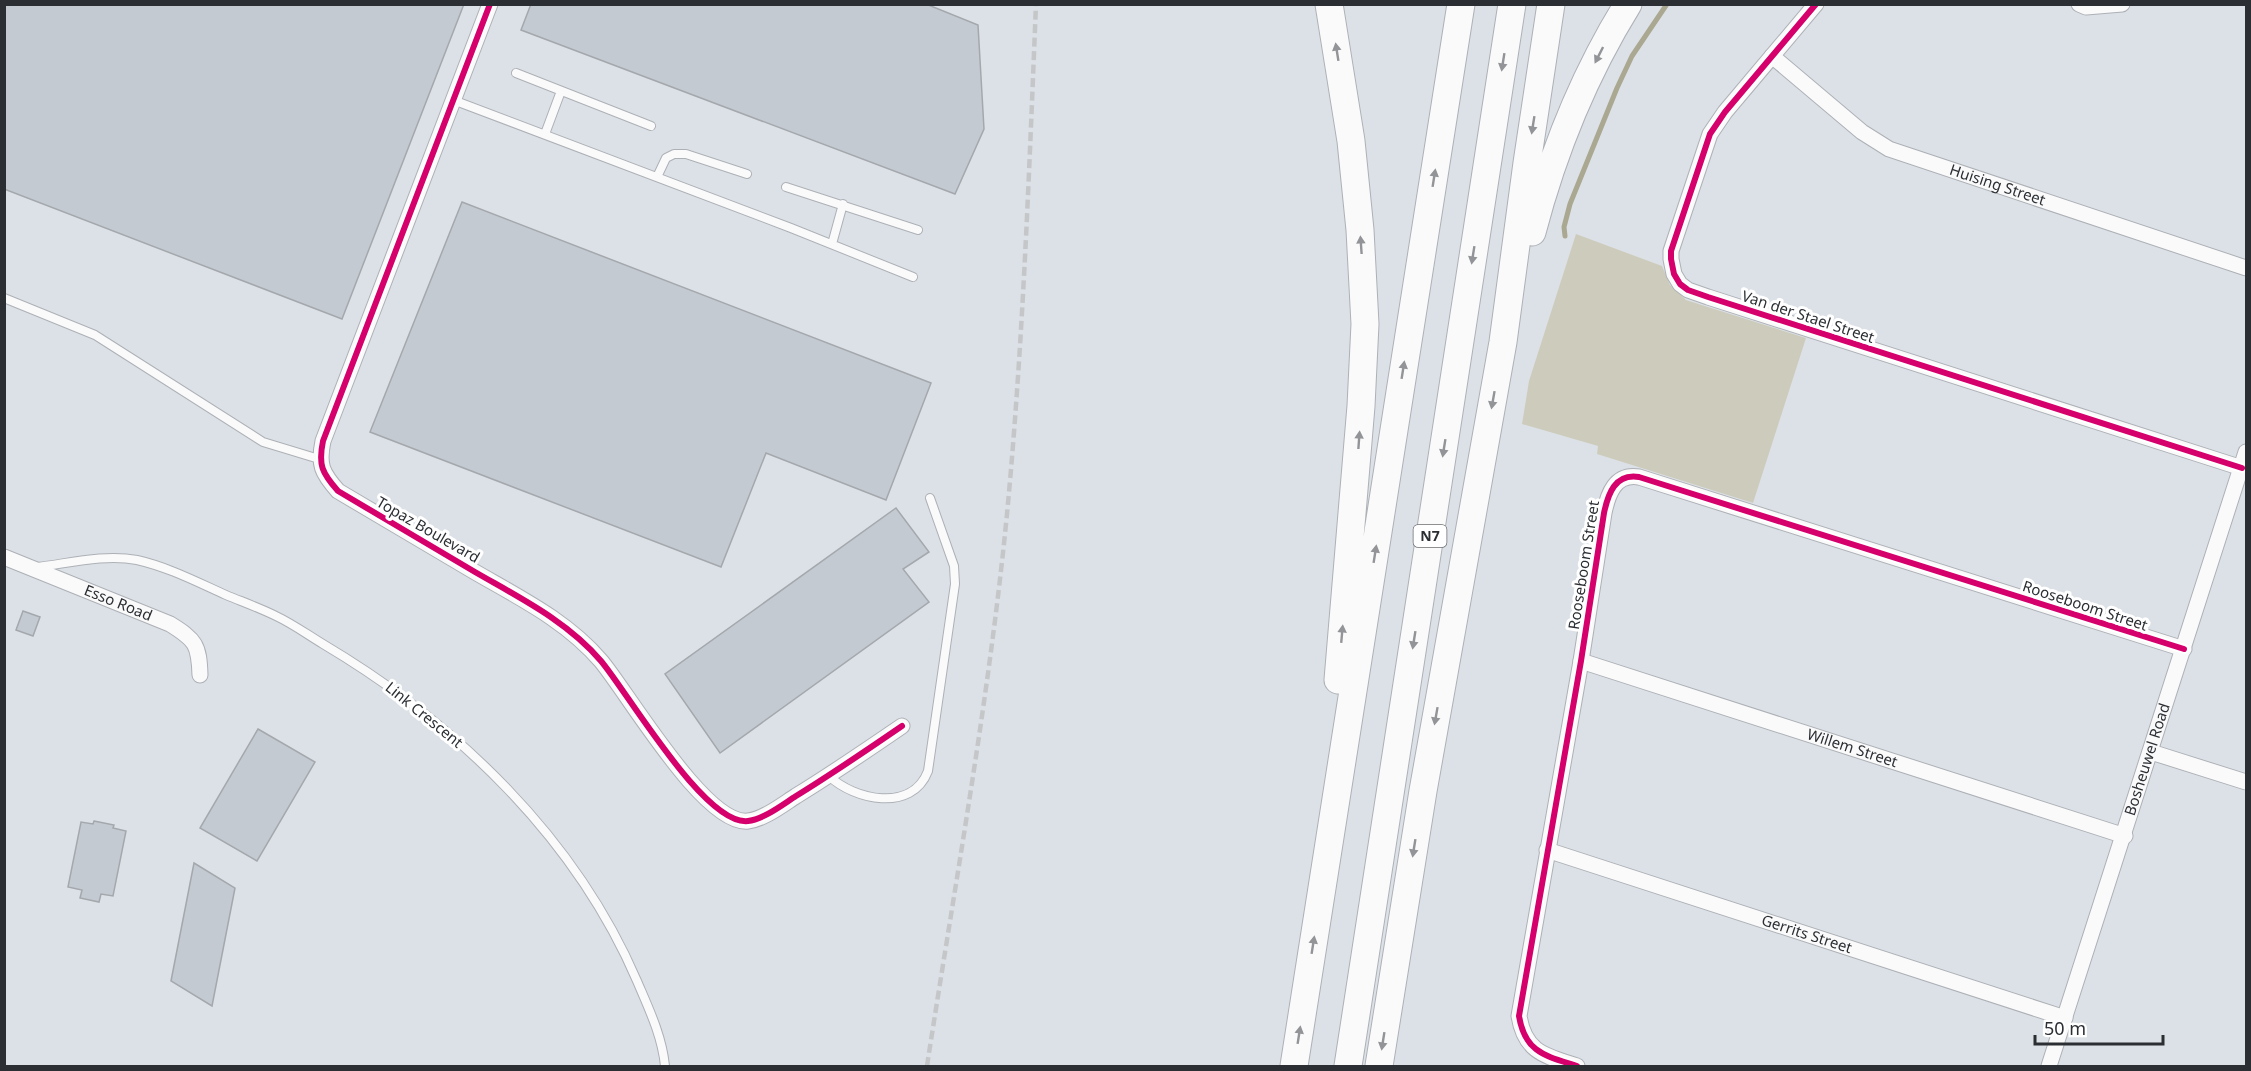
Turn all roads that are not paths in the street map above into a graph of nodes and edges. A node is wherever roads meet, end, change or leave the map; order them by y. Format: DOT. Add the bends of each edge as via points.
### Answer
graph roads {
  1 [pos="490,4"];
  2 [pos="1329,4"];
  3 [pos="1461,4"];
  4 [pos="1512,4"];
  5 [pos="1551,4"];
  6 [pos="1628,4"];
  7 [pos="1816,4"];
  8 [pos="2079,4"];
  9 [pos="2122,4"];
  10 [pos="1772,56"];
  11 [pos="516,73"];
  12 [pos="561,91"];
  13 [pos="453,100"];
  14 [pos="651,126"];
  15 [pos="545,134"];
  16 [pos="747,174"];
  17 [pos="657,177"];
  18 [pos="786,187"];
  19 [pos="843,204"];
  20 [pos="918,230"];
  21 [pos="832,244"];
  22 [pos="2247,268"];
  23 [pos="913,277"];
  24 [pos="4,298"];
  25 [pos="1503,342"];
  26 [pos="2247,452"];
  27 [pos="320,459"];
  28 [pos="2241,468"];
  29 [pos="930,498"];
  30 [pos="4,557"];
  31 [pos="31,568"];
  32 [pos="2184,649"];
  33 [pos="1581,662"];
  34 [pos="200,675"];
  35 [pos="902,726"];
  36 [pos="2151,752"];
  37 [pos="829,776"];
  38 [pos="2247,782"];
  39 [pos="2125,836"];
  40 [pos="1547,850"];
  41 [pos="1323,881"];
  42 [pos="2065,1017"];
  43 [pos="664,1066"];
  44 [pos="1294,1066"];
  45 [pos="1348,1066"];
  46 [pos="1379,1066"];
  47 [pos="1577,1066"];
  48 [pos="2049,1066"];
  1 -- 13 [label="street"];
  41 -- 2 [label="highway, one-way" via="1365,324 1351,141"];
  41 -- 3 [label="highway, one-way"];
  4 -- 45 [label="highway, N7, one-way"];
  5 -- 25 [label="highway, one-way"];
  6 -- 25 [label="highway, one-way" via="1596,62 1544,186"];
  7 -- 10 [label="street, Van der Stael Street"];
  8 -- 9 [label="street"];
  10 -- 22 [label="street, Huising Street" via="1862,132 1889,149"];
  10 -- 28 [label="street, Van der Stael Street" via="1710,134 1671,251 1674,274 1680,284 1719,301"];
  11 -- 12 [label="lane"];
  12 -- 14 [label="lane"];
  12 -- 15 [label="lane"];
  13 -- 15 [label="lane"];
  13 -- 27 [label="street" via="329,424"];
  15 -- 17 [label="lane"];
  16 -- 17 [label="lane" via="680,153 666,158"];
  17 -- 21 [label="lane"];
  18 -- 19 [label="lane"];
  19 -- 20 [label="lane"];
  19 -- 21 [label="lane"];
  21 -- 23 [label="lane"];
  24 -- 27 [label="lane" via="95,335 263,442"];
  25 -- 46 [label="highway, one-way" via="1423,791"];
  26 -- 28 [label="street, Bosheuwel Road"];
  27 -- 37 [label="street, Topaz Boulevard" via="326,477 338,491 540,610 581,639 612,673 693,786 716,810 748,821"];
  28 -- 32 [label="street, Bosheuwel Road"];
  29 -- 37 [label="lane" via="954,566 955,584 924,781 917,789 895,798 854,793"];
  30 -- 31 [label="street, Esso Road"];
  31 -- 34 [label="street, Esso Road" via="170,624 190,636 199,656"];
  31 -- 43 [label="lane, Link Crescent" via="113,558 156,565 277,616 364,668 452,735 528,811 582,881 625,953 656,1025"];
  32 -- 33 [label="street, Rooseboom Street" via="1634,476 1618,482 1607,499"];
  32 -- 36 [label="street, Bosheuwel Road"];
  33 -- 39 [label="street, Willem Street"];
  33 -- 40 [label="street, Rooseboom Street"];
  35 -- 37 [label="street, Topaz Boulevard"];
  36 -- 38 [label="street"];
  36 -- 39 [label="street, Bosheuwel Road"];
  39 -- 42 [label="street, Bosheuwel Road"];
  40 -- 42 [label="street, Gerrits Street"];
  40 -- 47 [label="street, Rooseboom Street" via="1519,1016 1521,1028 1535,1049 1544,1056"];
  44 -- 41 [label="highway, one-way"];
  42 -- 48 [label="street, Bosheuwel Road"];
}
